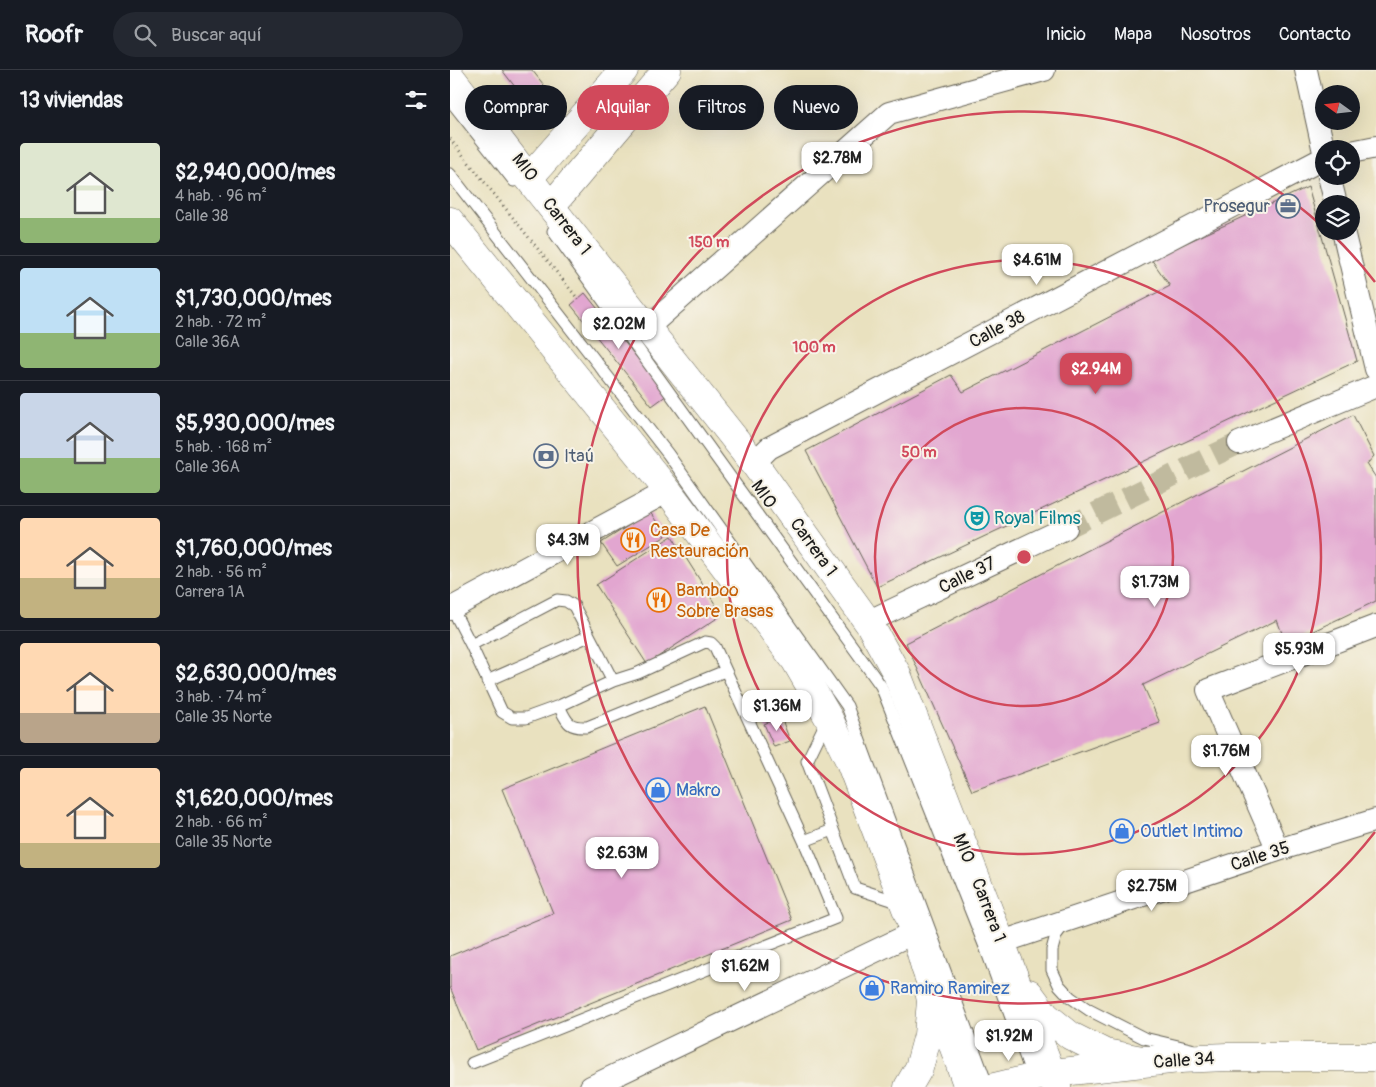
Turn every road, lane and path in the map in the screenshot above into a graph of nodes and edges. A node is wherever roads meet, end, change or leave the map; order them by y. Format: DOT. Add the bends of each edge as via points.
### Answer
graph roads {
  1 [pos="624,70"];
  2 [pos="667,70"];
  3 [pos="1044,70"];
  4 [pos="1306,70"];
  5 [pos="450,76"];
  6 [pos="450,100"];
  7 [pos="567,128"];
  8 [pos="506,130"];
  9 [pos="570,131"];
  10 [pos="450,139"];
  11 [pos="499,140"];
  12 [pos="1321,140"];
  13 [pos="1376,147"];
  14 [pos="1360,150"];
  15 [pos="1315,163"];
  16 [pos="450,174"];
  17 [pos="526,186"];
  18 [pos="549,216"];
  19 [pos="450,221"];
  20 [pos="1345,240"];
  21 [pos="578,299"];
  22 [pos="647,328"];
  23 [pos="1376,369"];
  24 [pos="1376,386"];
  25 [pos="1239,444"];
  26 [pos="754,463"];
  27 [pos="668,491"];
  28 [pos="1066,528"];
  29 [pos="451,608"];
  30 [pos="870,625"];
  31 [pos="1376,626"];
  32 [pos="589,636"];
  33 [pos="471,645"];
  34 [pos="725,670"];
  35 [pos="487,681"];
  36 [pos="613,681"];
  37 [pos="559,706"];
  38 [pos="828,717"];
  39 [pos="1376,820"];
  40 [pos="833,830"];
  41 [pos="804,841"];
  42 [pos="1278,850"];
  43 [pos="905,905"];
  44 [pos="1065,922"];
  45 [pos="915,932"];
  46 [pos="1006,952"];
  47 [pos="925,967"];
  48 [pos="1227,1057"];
  49 [pos="1376,1057"];
  50 [pos="1179,1059"];
  51 [pos="472,1063"];
  52 [pos="1045,1081"];
  53 [pos="591,1087"];
  54 [pos="908,1087"];
  55 [pos="968,1087"];
  56 [pos="988,1087"];
  57 [pos="994,1087"];
  1 -- 9 [label="main road"];
  2 -- 18 [label="main road"];
  3 -- 22 [label="street" via="889,113"];
  4 -- 12 [label="street"];
  5 -- 11 [label="main road, Carrera 1"];
  6 -- 17 [label="lane, MIO"];
  7 -- 9 [label="lane"];
  8 -- 11 [label="lane"];
  9 -- 17 [label="main road"];
  10 -- 21 [label="path"];
  11 -- 17 [label="main road, Carrera 1"];
  13 -- 14 [label="street"];
  15 -- 26 [label="street, Calle 38" via="769,448"];
  16 -- 56 [label="lane" via="668,454 847,706"];
  17 -- 18 [label="main road, Carrera 1"];
  18 -- 22 [label="main road, Carrera 1"];
  18 -- 52 [label="lane, MIO" via="881,686 987,952"];
  19 -- 27 [label="main road"];
  20 -- 23 [label="street"];
  22 -- 26 [label="main road, Carrera 1"];
  24 -- 25 [label="street"];
  26 -- 30 [label="main road, Carrera 1"];
  27 -- 29 [label="street"];
  27 -- 38 [label="main road" via="795,660"];
  28 -- 30 [label="street, Calle 37" via="880,616"];
  29 -- 33 [label="lane"];
  30 -- 46 [label="main road, Carrera 1" via="897,674"];
  31 -- 42 [label="street" via="1208,690"];
  32 -- 33 [label="lane" via="574,606 557,600"];
  32 -- 35 [label="lane"];
  32 -- 36 [label="lane"];
  33 -- 35 [label="lane"];
  34 -- 36 [label="lane" via="715,647 705,642"];
  34 -- 37 [label="lane" via="587,727 567,723"];
  34 -- 41 [label="lane"];
  35 -- 37 [label="lane" via="502,712 512,718 526,718"];
  36 -- 37 [label="lane"];
  38 -- 40 [label="lane" via="807,761"];
  38 -- 43 [label="main road" via="850,762"];
  39 -- 42 [label="street, Calle 35"];
  40 -- 41 [label="lane"];
  40 -- 43 [label="lane" via="855,888"];
  41 -- 51 [label="lane" via="836,918"];
  42 -- 44 [label="street, Calle 35"];
  43 -- 45 [label="main road"];
  44 -- 46 [label="street, Calle 35"];
  44 -- 48 [label="lane" via="1052,950 1052,970 1070,997 1144,1038"];
  45 -- 47 [label="main road"];
  45 -- 53 [label="street"];
  46 -- 50 [label="main road" via="1046,1016 1071,1036 1105,1053 1142,1060"];
  46 -- 52 [label="main road, Carrera 1"];
  47 -- 54 [label="main road" via="931,1001 928,1035 919,1068"];
  47 -- 55 [label="main road"];
  48 -- 49 [label="main road, Calle 34"];
  48 -- 50 [label="main road, Calle 34"];
  50 -- 52 [label="main road, Calle 34"];
  52 -- 57 [label="main road, Calle 34"];
}
